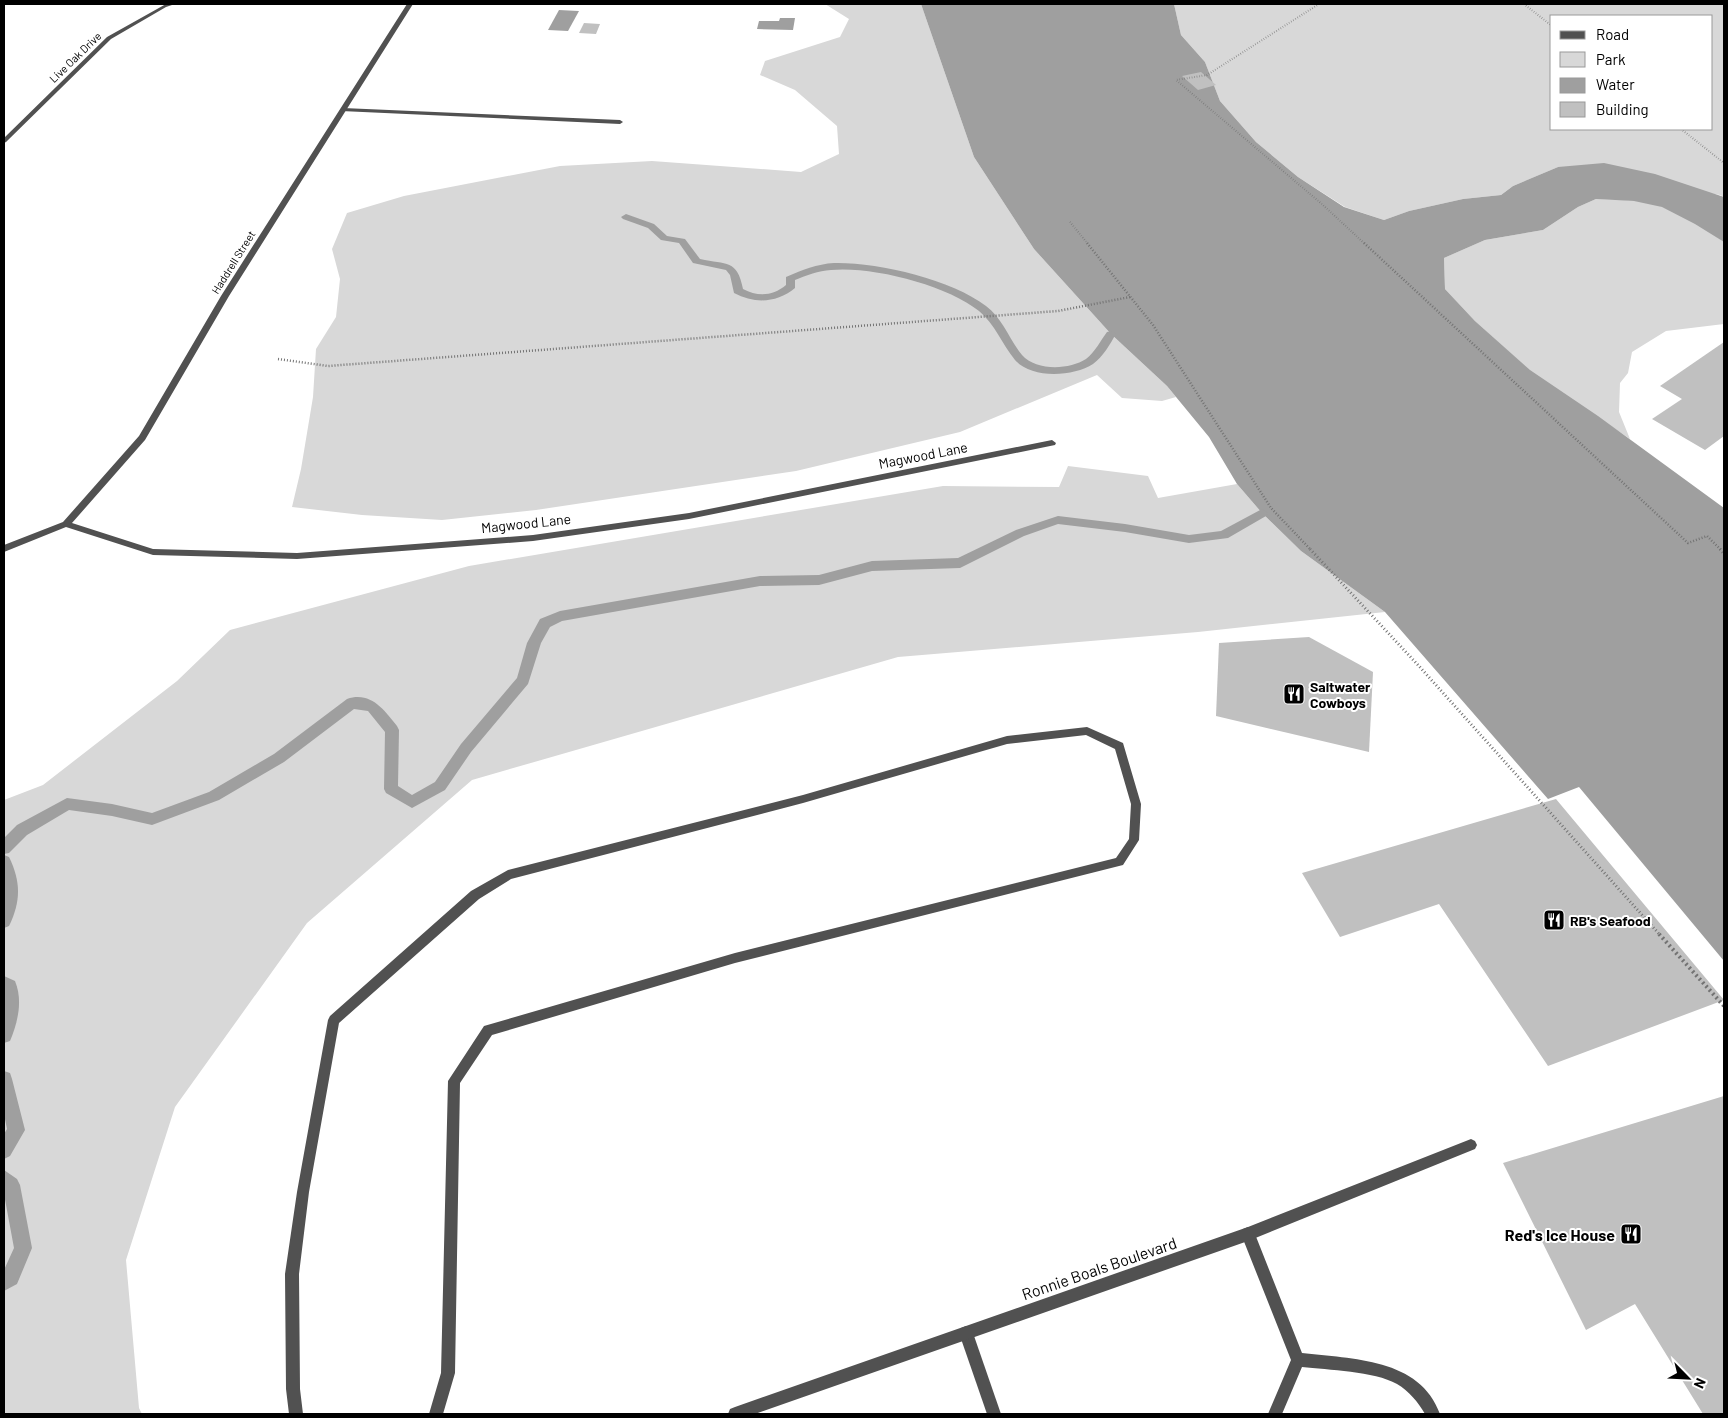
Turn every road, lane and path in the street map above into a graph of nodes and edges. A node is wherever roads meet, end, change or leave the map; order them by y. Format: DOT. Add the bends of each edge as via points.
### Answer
graph roads {
  1 [pos="172,4"];
  2 [pos="410,4"];
  3 [pos="1319,4"];
  4 [pos="1524,4"];
  5 [pos="1550,24"];
  6 [pos="343,110"];
  7 [pos="620,122"];
  8 [pos="1682,130"];
  9 [pos="4,141"];
  10 [pos="1724,163"];
  11 [pos="1070,222"];
  12 [pos="1130,297"];
  13 [pos="278,359"];
  14 [pos="1052,443"];
  15 [pos="66,524"];
  16 [pos="4,549"];
  17 [pos="1724,554"];
  18 [pos="1724,1006"];
  19 [pos="1471,1145"];
  20 [pos="1248,1234"];
  21 [pos="966,1333"];
  22 [pos="1298,1360"];
  23 [pos="296,1414"];
  24 [pos="436,1414"];
  25 [pos="739,1414"];
  26 [pos="994,1414"];
  27 [pos="1276,1414"];
  28 [pos="1433,1414"];
  1 -- 9 [label="street, Live Oak Drive" via="109,38"];
  2 -- 6 [label="street, Haddrell Street"];
  3 -- 17 [label="path" via="1207,75 1176,80 1323,205 1688,543 1707,536"];
  4 -- 5 [label="path"];
  6 -- 7 [label="street"];
  6 -- 15 [label="street, Haddrell Street" via="224,296 142,438"];
  8 -- 10 [label="path"];
  11 -- 12 [label="path"];
  12 -- 13 [label="path" via="1058,311 328,366"];
  12 -- 18 [label="path" via="1153,325 1271,508 1424,672"];
  14 -- 15 [label="street, Magwood Lane" via="688,516 513,539 297,556 153,552"];
  15 -- 16 [label="street"];
  19 -- 20 [label="street, Ronnie Boals Boulevard"];
  20 -- 21 [label="street, Ronnie Boals Boulevard"];
  20 -- 22 [label="street"];
  21 -- 25 [label="street, Ronnie Boals Boulevard"];
  21 -- 26 [label="street"];
  22 -- 27 [label="street"];
  22 -- 28 [label="street" via="1371,1369 1401,1378 1426,1400"];
  23 -- 24 [label="street" via="292,1274 303,1192 334,1020 475,895 508,875 803,799 1007,740 1087,731 1119,746 1136,804 1134,840 1119,862 735,958 488,1030 454,1081 448,1373"];
}
